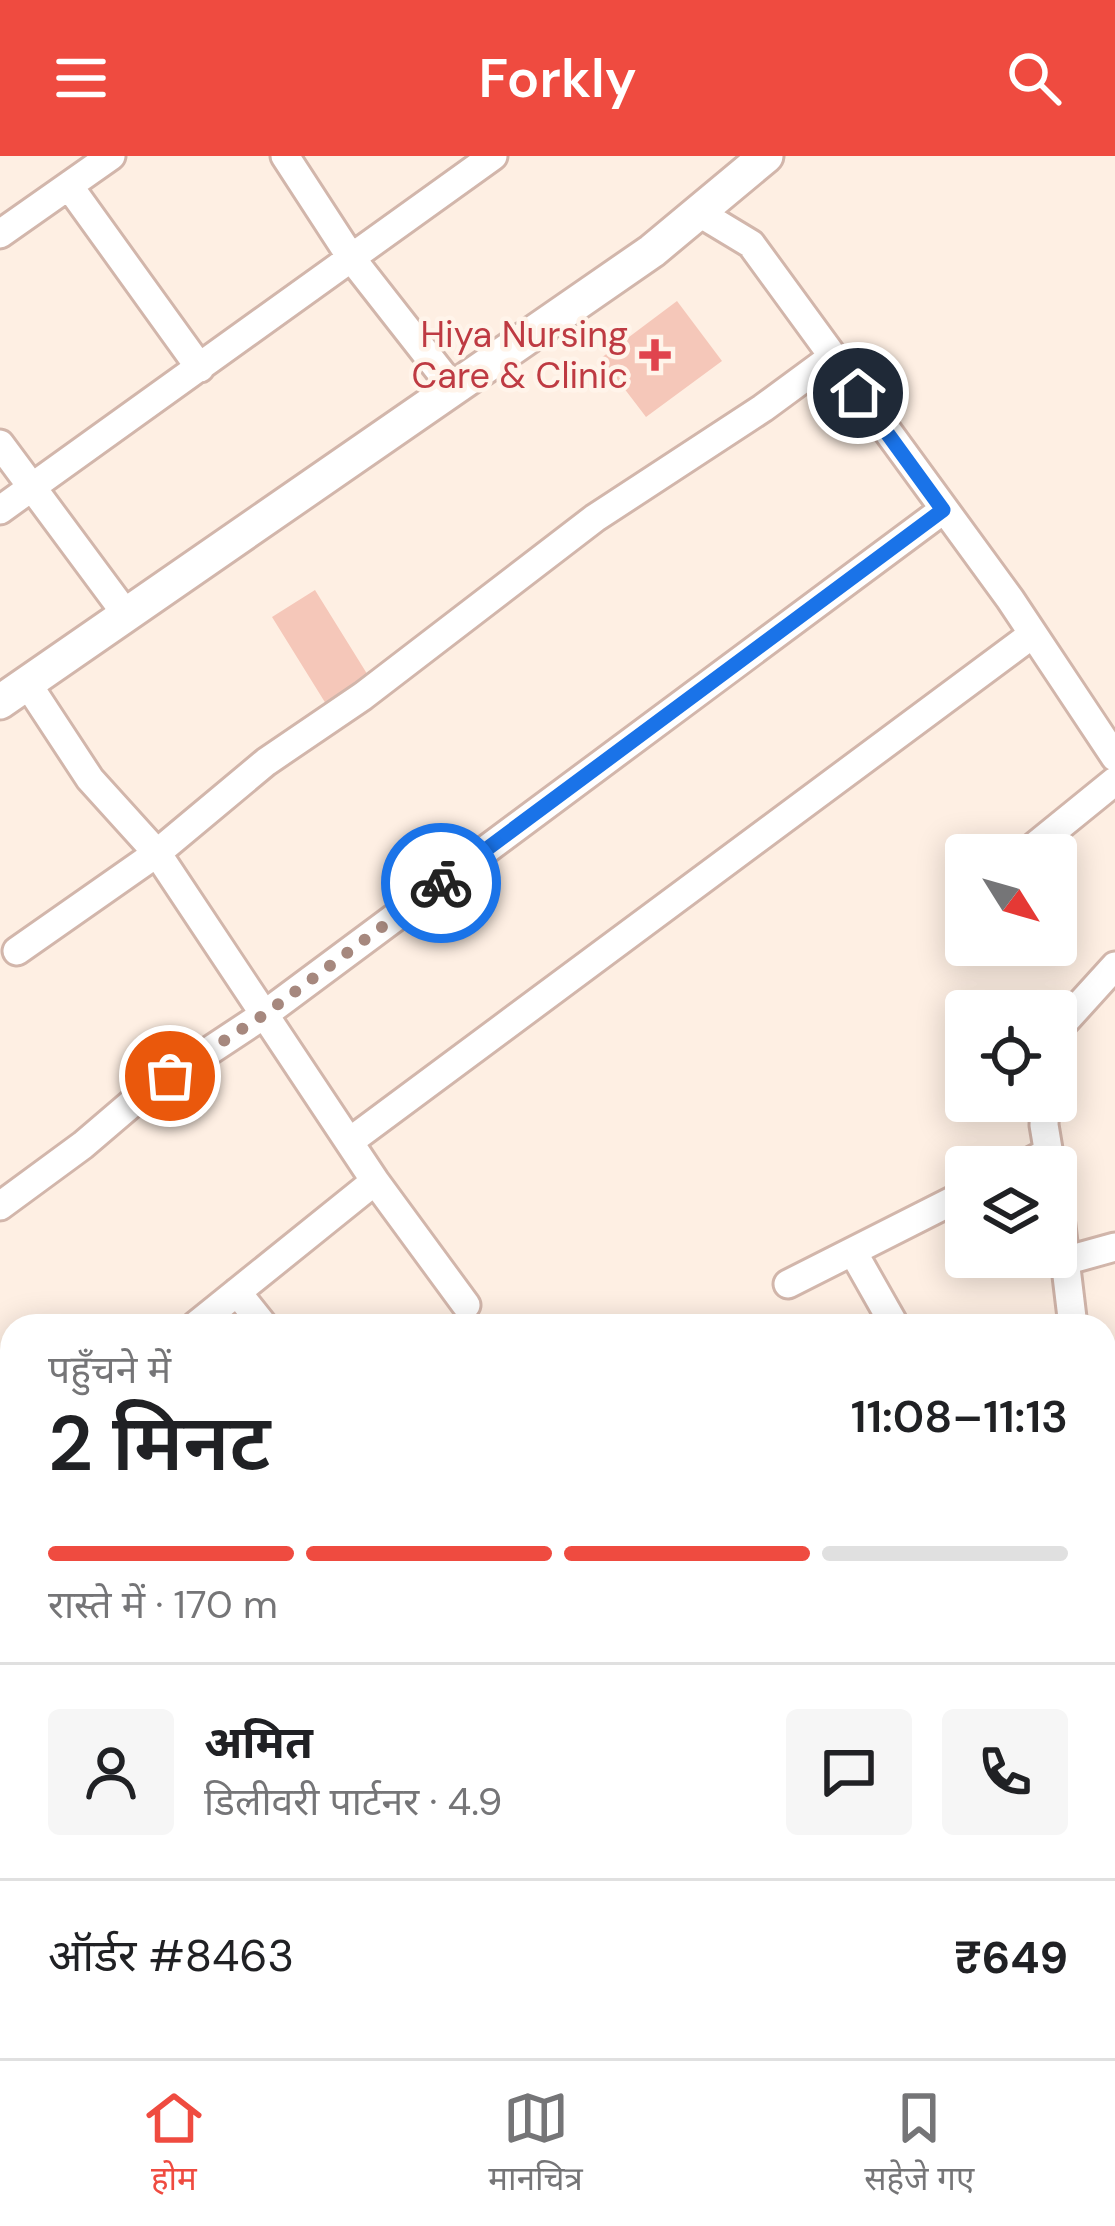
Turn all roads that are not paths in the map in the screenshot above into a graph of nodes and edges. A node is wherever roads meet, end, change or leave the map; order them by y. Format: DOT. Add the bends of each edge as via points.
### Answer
graph roads {
  1 [pos="111,156"];
  2 [pos="285,156"];
  3 [pos="493,156"];
  4 [pos="766,156"];
  5 [pos="69,186"];
  6 [pos="698,212"];
  7 [pos="0,234"];
  8 [pos="352,259"];
  9 [pos="831,358"];
  10 [pos="200,368"];
  11 [pos="453,388"];
  12 [pos="0,444"];
  13 [pos="34,486"];
  14 [pos="0,510"];
  15 [pos="943,510"];
  16 [pos="126,614"];
  17 [pos="1033,634"];
  18 [pos="14,693"];
  19 [pos="1115,757"];
  20 [pos="1115,781"];
  21 [pos="1050,834"];
  22 [pos="157,854"];
  23 [pos="17,951"];
  24 [pos="1115,966"];
  25 [pos="1077,1008"];
  26 [pos="265,1014"];
  27 [pos="349,1142"];
  28 [pos="375,1180"];
  29 [pos="945,1205"];
  30 [pos="0,1206"];
  31 [pos="1115,1247"];
  32 [pos="853,1252"];
  33 [pos="1077,1258"];
  34 [pos="1069,1278"];
  35 [pos="788,1284"];
  36 [pos="237,1292"];
  37 [pos="466,1305"];
  38 [pos="210,1314"];
  39 [pos="254,1314"];
  40 [pos="888,1314"];
  41 [pos="1072,1314"];
  1 -- 5 [label="street"];
  2 -- 8 [label="street"];
  3 -- 8 [label="street"];
  4 -- 6 [label="street"];
  5 -- 7 [label="street"];
  5 -- 10 [label="street"];
  6 -- 9 [label="street" via="751,244"];
  6 -- 11 [label="street"];
  8 -- 10 [label="street"];
  8 -- 11 [label="street"];
  9 -- 15 [label="street"];
  9 -- 22 [label="street" via="595,518 266,762"];
  10 -- 13 [label="street"];
  11 -- 16 [label="street"];
  12 -- 13 [label="street"];
  13 -- 14 [label="street"];
  13 -- 16 [label="street"];
  15 -- 17 [label="street"];
  15 -- 26 [label="street"];
  16 -- 18 [label="street"];
  17 -- 19 [label="street"];
  17 -- 27 [label="street"];
  18 -- 22 [label="street"];
  20 -- 21 [label="street"];
  22 -- 23 [label="street"];
  22 -- 26 [label="street"];
  24 -- 25 [label="street"];
  26 -- 27 [label="street"];
  26 -- 30 [label="street" via="138,1098"];
  27 -- 28 [label="street"];
  28 -- 36 [label="street"];
  28 -- 37 [label="street"];
  29 -- 32 [label="street"];
  31 -- 33 [label="street"];
  32 -- 35 [label="street"];
  32 -- 40 [label="street"];
  34 -- 41 [label="street"];
  36 -- 38 [label="street"];
  36 -- 39 [label="street"];
}
